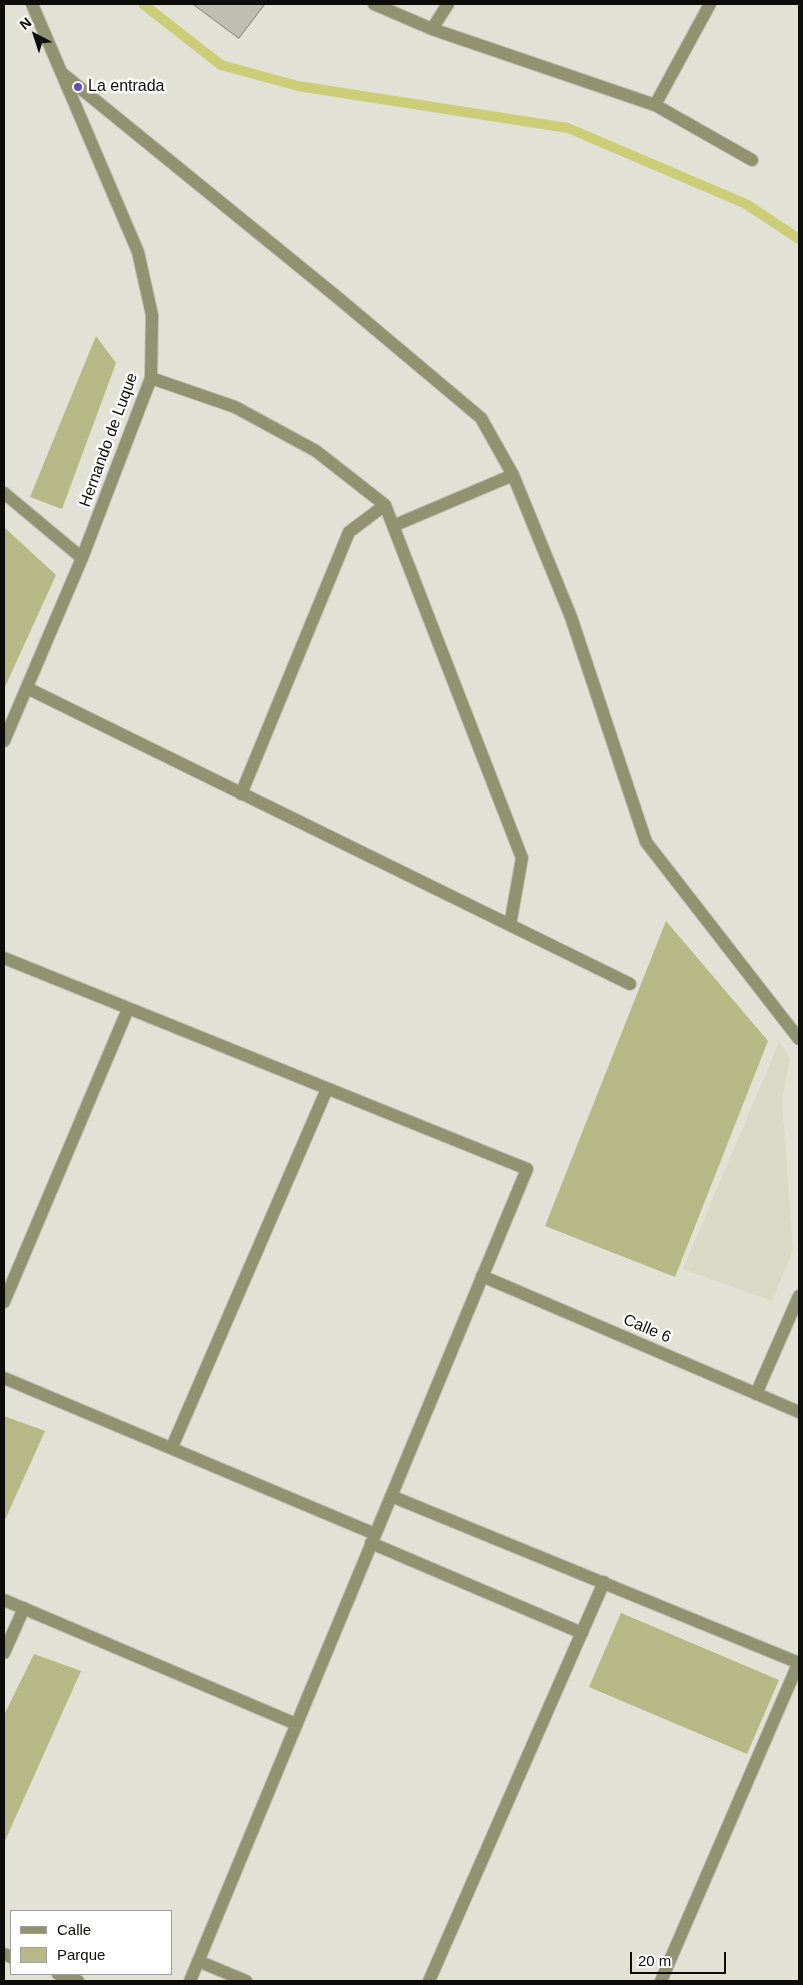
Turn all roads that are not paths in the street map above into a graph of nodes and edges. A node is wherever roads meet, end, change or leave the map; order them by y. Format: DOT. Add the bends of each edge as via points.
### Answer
graph roads {
  1 [pos="32,4"];
  2 [pos="374,4"];
  3 [pos="448,4"];
  4 [pos="710,4"];
  5 [pos="432,30"];
  6 [pos="63,74"];
  7 [pos="655,105"];
  8 [pos="752,160"];
  9 [pos="151,378"];
  10 [pos="514,475"];
  11 [pos="4,493"];
  12 [pos="385,505"];
  13 [pos="393,526"];
  14 [pos="82,558"];
  15 [pos="27,688"];
  16 [pos="4,741"];
  17 [pos="242,794"];
  18 [pos="510,925"];
  19 [pos="4,958"];
  20 [pos="630,984"];
  21 [pos="128,1009"];
  22 [pos="799,1040"];
  23 [pos="327,1089"];
  24 [pos="482,1276"];
  25 [pos="799,1296"];
  26 [pos="4,1302"];
  27 [pos="4,1378"];
  28 [pos="756,1394"];
  29 [pos="799,1412"];
  30 [pos="172,1447"];
  31 [pos="391,1496"];
  32 [pos="373,1538"];
  33 [pos="604,1582"];
  34 [pos="4,1600"];
  35 [pos="24,1608"];
  36 [pos="582,1633"];
  37 [pos="4,1653"];
  38 [pos="799,1663"];
  39 [pos="296,1724"];
  40 [pos="198,1961"];
  41 [pos="61,1975"];
  42 [pos="78,1981"];
  43 [pos="190,1981"];
  44 [pos="246,1981"];
  45 [pos="429,1981"];
  46 [pos="661,1981"];
  1 -- 6 [label="street, Hernando de Luque"];
  2 -- 5 [label="street"];
  3 -- 5 [label="street"];
  4 -- 7 [label="street"];
  5 -- 7 [label="street"];
  6 -- 9 [label="street, Hernando de Luque" via="138,252 152,315"];
  6 -- 10 [label="street" via="481,418"];
  7 -- 8 [label="street"];
  9 -- 12 [label="street" via="235,407 308,446"];
  9 -- 14 [label="street, Hernando de Luque"];
  10 -- 13 [label="street"];
  10 -- 22 [label="street" via="571,617 646,842"];
  11 -- 14 [label="street"];
  12 -- 13 [label="street"];
  12 -- 17 [label="street" via="349,532"];
  13 -- 18 [label="street" via="522,858"];
  14 -- 15 [label="street, Hernando de Luque"];
  15 -- 16 [label="street, Hernando de Luque"];
  15 -- 17 [label="street"];
  17 -- 18 [label="street"];
  18 -- 20 [label="street"];
  19 -- 21 [label="street"];
  21 -- 23 [label="street"];
  21 -- 26 [label="street"];
  23 -- 24 [label="street" via="527,1169"];
  23 -- 30 [label="street"];
  24 -- 28 [label="street, Calle 6"];
  24 -- 31 [label="street"];
  25 -- 28 [label="street"];
  27 -- 30 [label="street"];
  28 -- 29 [label="street, Calle 6"];
  30 -- 32 [label="street"];
  31 -- 32 [label="street"];
  31 -- 33 [label="street"];
  32 -- 36 [label="street"];
  32 -- 39 [label="street"];
  33 -- 36 [label="street"];
  33 -- 38 [label="street"];
  34 -- 35 [label="street"];
  35 -- 37 [label="street"];
  35 -- 39 [label="street"];
  36 -- 45 [label="street"];
  38 -- 46 [label="street"];
  39 -- 40 [label="street"];
  40 -- 43 [label="street"];
  40 -- 44 [label="street"];
  41 -- 42 [label="street"];
}
